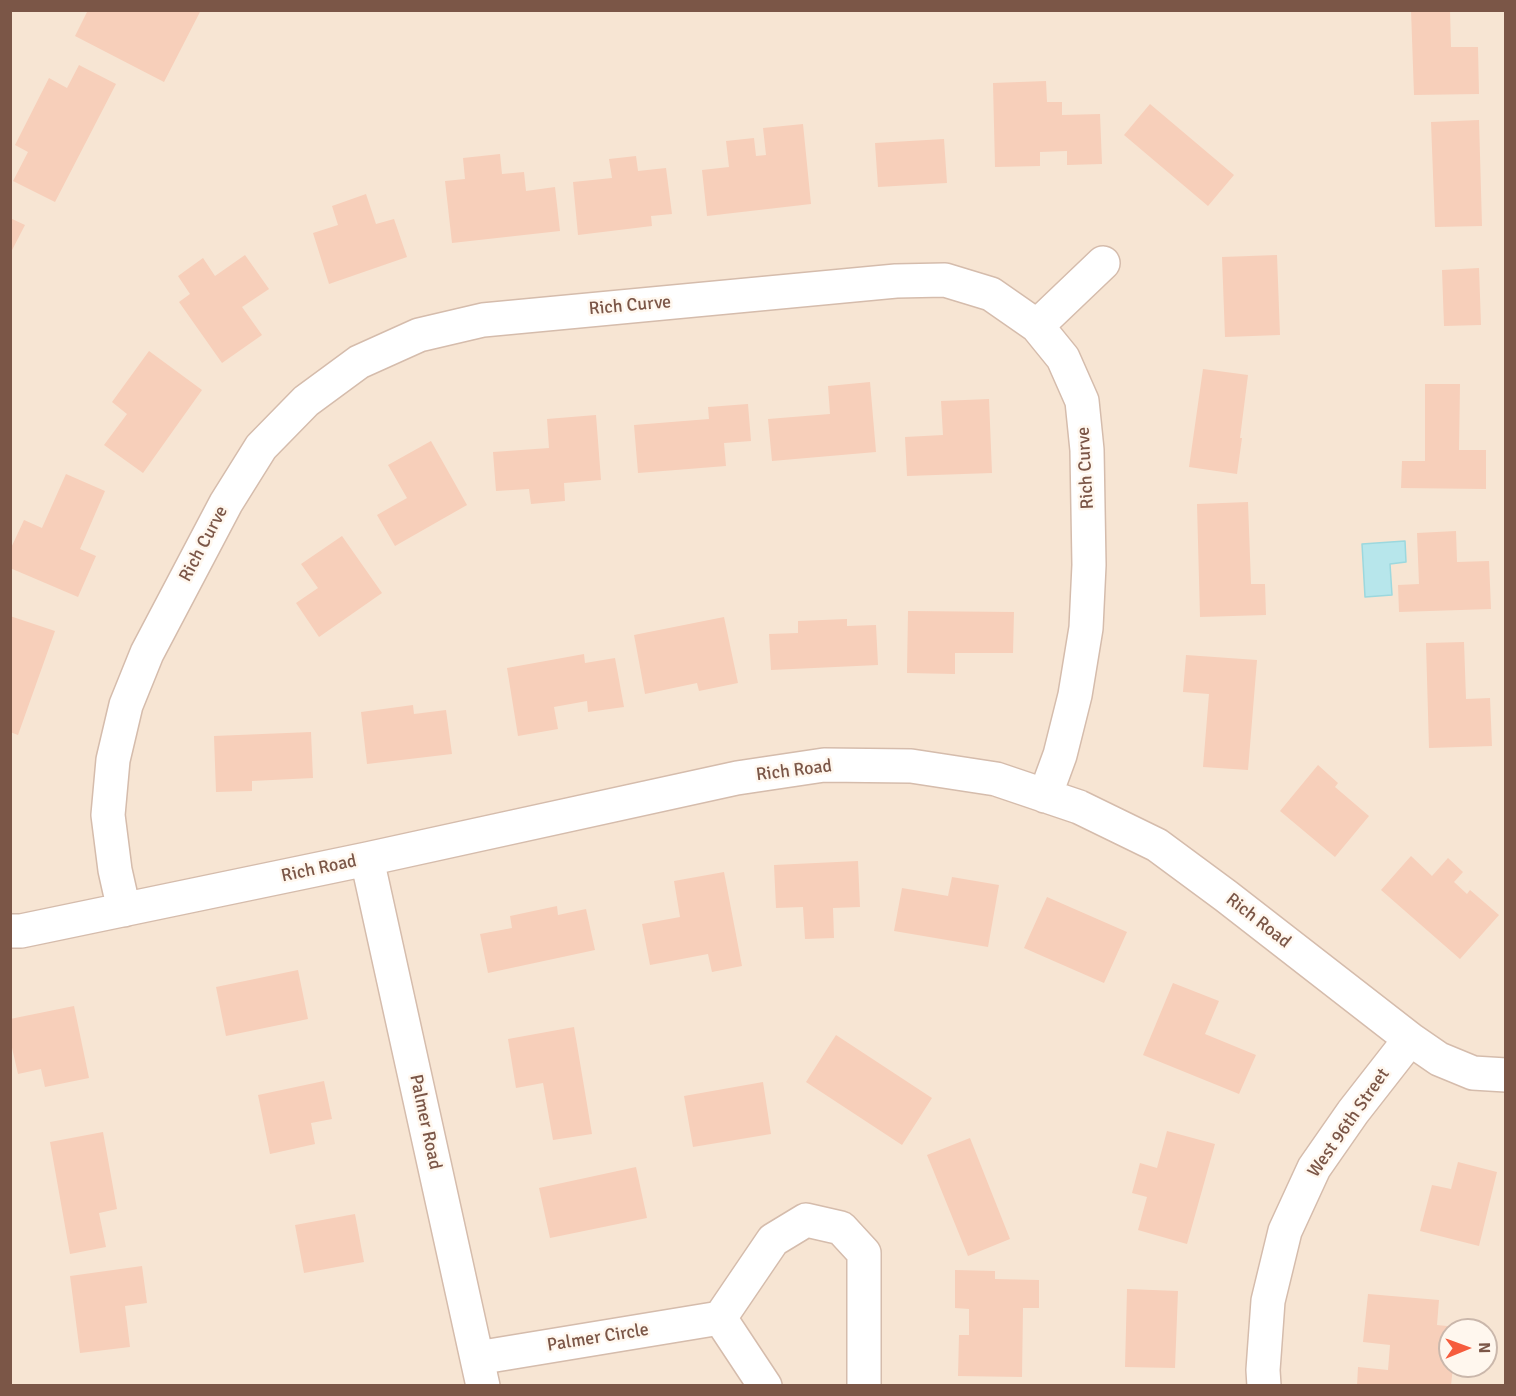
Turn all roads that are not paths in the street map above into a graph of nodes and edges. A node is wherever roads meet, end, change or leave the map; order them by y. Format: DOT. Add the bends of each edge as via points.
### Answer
graph roads {
  1 [pos="1103,263"];
  2 [pos="1037,326"];
  3 [pos="1045,796"];
  4 [pos="368,859"];
  5 [pos="124,910"];
  6 [pos="10,931"];
  7 [pos="1410,1040"];
  8 [pos="1506,1075"];
  9 [pos="720,1318"];
  10 [pos="480,1372"];
  11 [pos="765,1386"];
  12 [pos="864,1386"];
  13 [pos="1264,1386"];
  1 -- 2 [label="street"];
  2 -- 3 [label="street, Rich Curve" via="1063,358 1082,401 1089,565 1086,628 1075,694"];
  2 -- 5 [label="street, Rich Curve" via="991,294 945,280 896,281 483,320 419,335 359,362 306,400 261,447 226,502 147,653 126,705 113,760 108,815"];
  3 -- 4 [label="street, Rich Road" via="996,779 911,766 824,765 737,778"];
  3 -- 7 [label="street, Rich Road" via="1079,807 1157,845"];
  4 -- 5 [label="street, Rich Road"];
  4 -- 10 [label="street, Palmer Road"];
  5 -- 6 [label="street, Rich Road"];
  7 -- 8 [label="street, Rich Road" via="1439,1059 1473,1073"];
  7 -- 13 [label="street, West 96th Street" via="1314,1168 1285,1231 1268,1301"];
  9 -- 10 [label="street, Palmer Circle"];
  9 -- 11 [label="street"];
  9 -- 12 [label="street" via="773,1240 806,1220 841,1228 864,1253"];
}
